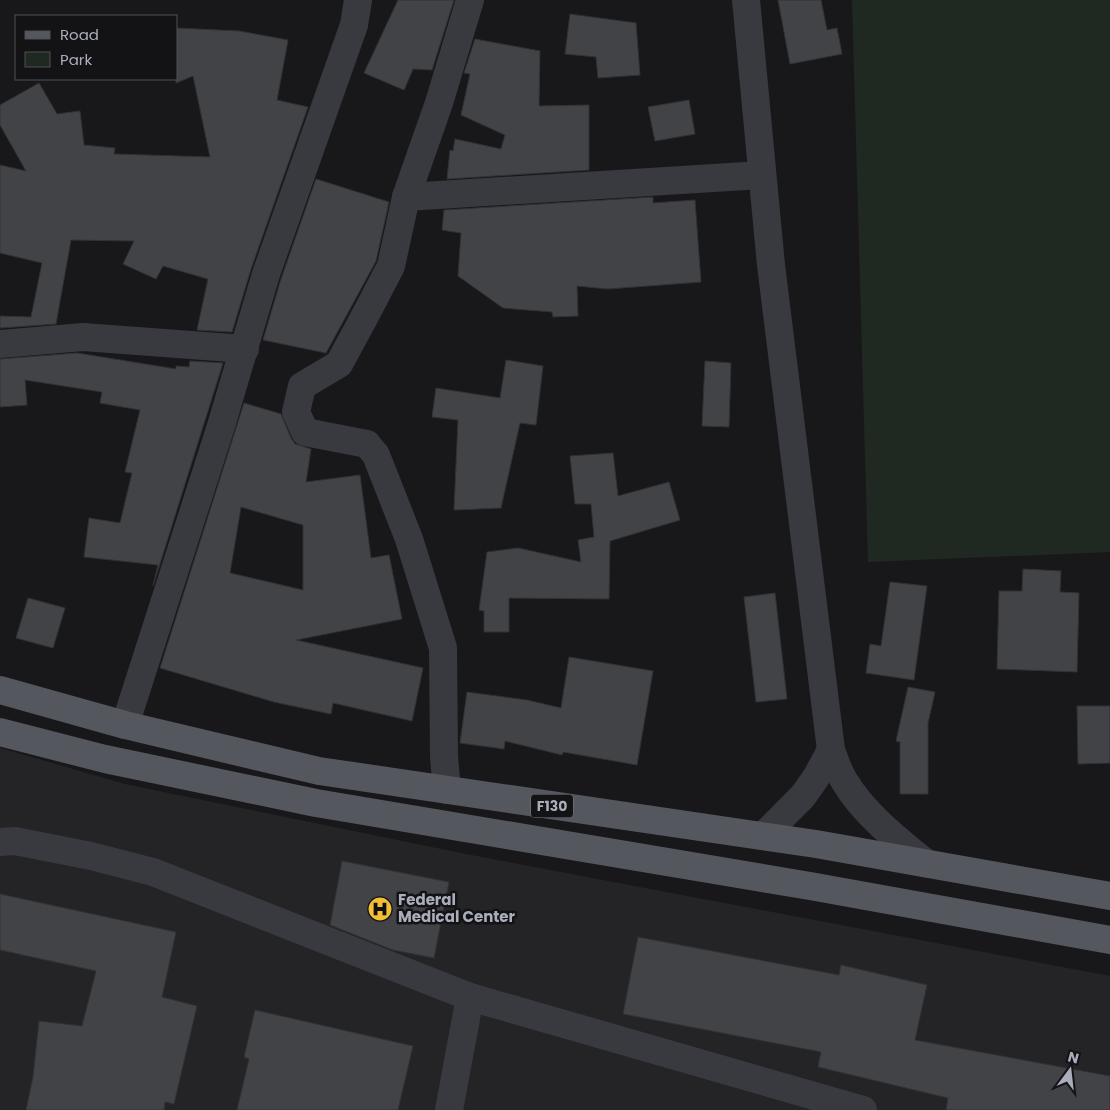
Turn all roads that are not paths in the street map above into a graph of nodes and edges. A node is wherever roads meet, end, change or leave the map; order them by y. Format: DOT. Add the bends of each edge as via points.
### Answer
graph roads {
  1 [pos="358,0"];
  2 [pos="470,0"];
  3 [pos="746,0"];
  4 [pos="762,175"];
  5 [pos="406,197"];
  6 [pos="0,344"];
  7 [pos="245,349"];
  8 [pos="0,690"];
  9 [pos="125,725"];
  10 [pos="0,732"];
  11 [pos="831,750"];
  12 [pos="447,790"];
  13 [pos="763,836"];
  14 [pos="0,842"];
  15 [pos="927,864"];
  16 [pos="1110,896"];
  17 [pos="1110,940"];
  18 [pos="470,997"];
  19 [pos="449,1110"];
  20 [pos="863,1110"];
  1 -- 7 [label="street" via="354,25 266,274"];
  2 -- 5 [label="street" via="439,104"];
  3 -- 4 [label="street"];
  4 -- 5 [label="street"];
  4 -- 11 [label="street"];
  5 -- 12 [label="street" via="390,266 366,314 338,364 302,386 296,412 305,432 367,444 376,455 409,539 443,648"];
  6 -- 7 [label="street" via="83,337"];
  7 -- 9 [label="street"];
  8 -- 9 [label="main road, F130"];
  9 -- 12 [label="main road, F130" via="319,771"];
  10 -- 17 [label="main road, F130" via="105,759 316,803"];
  11 -- 13 [label="street" via="803,796"];
  11 -- 15 [label="street" via="844,782 859,802 890,834"];
  12 -- 13 [label="main road, F130"];
  13 -- 15 [label="main road, F130"];
  14 -- 18 [label="street" via="15,841 153,872"];
  15 -- 16 [label="main road, F130"];
  18 -- 19 [label="street"];
  18 -- 20 [label="street"];
}
